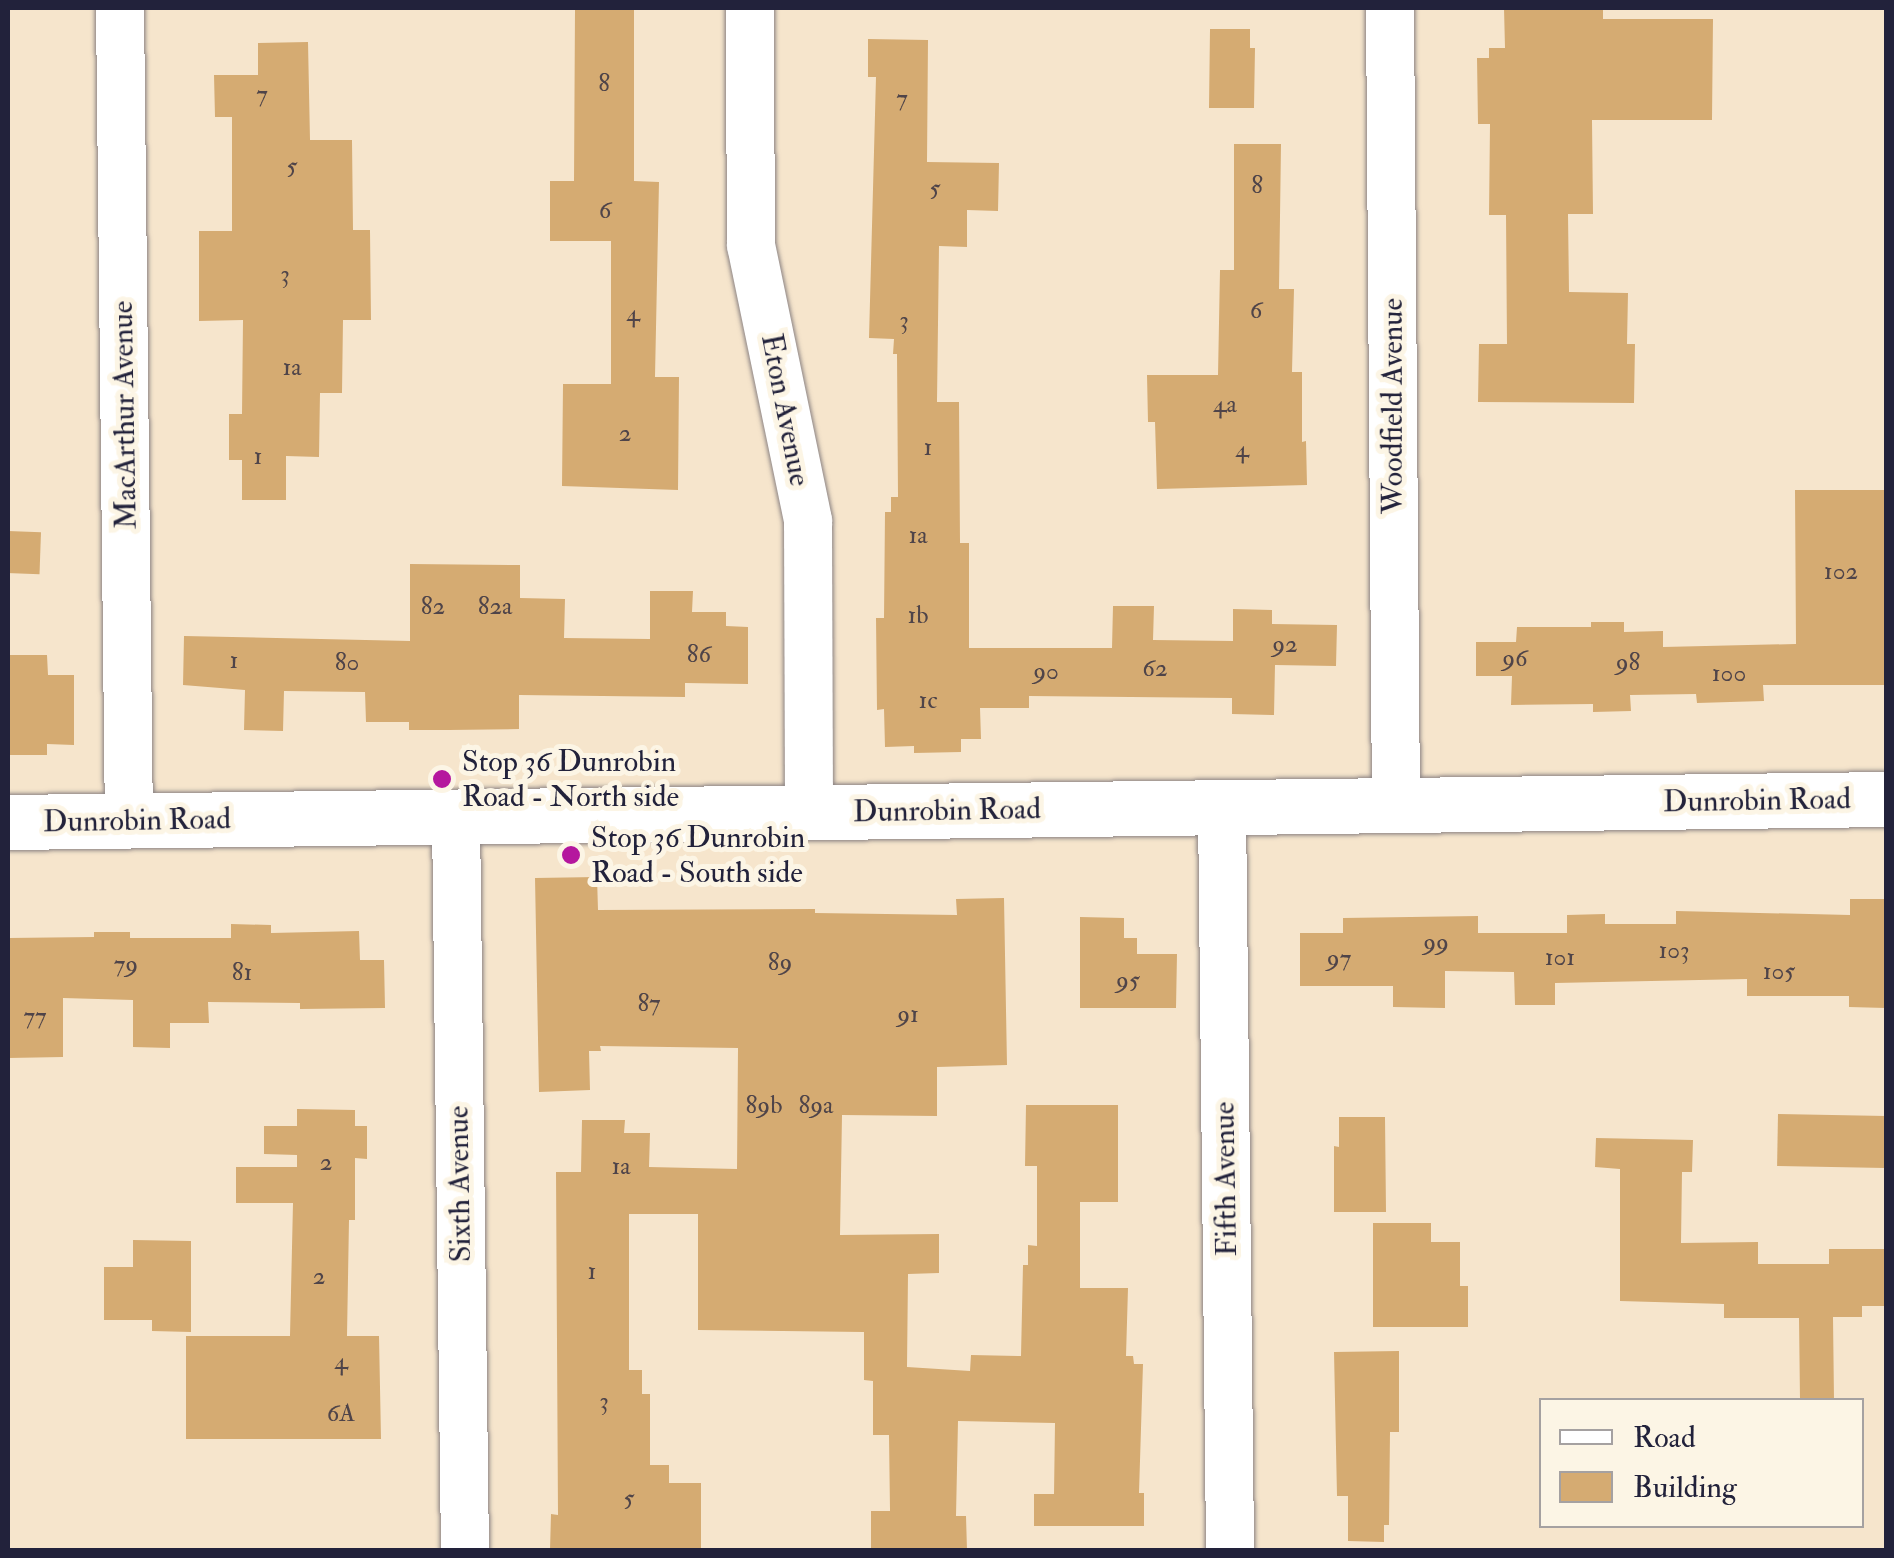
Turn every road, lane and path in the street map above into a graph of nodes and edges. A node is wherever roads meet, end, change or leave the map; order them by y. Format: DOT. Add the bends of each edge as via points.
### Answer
graph roads {
  1 [pos="120,8"];
  2 [pos="750,8"];
  3 [pos="1390,8"];
  4 [pos="1886,799"];
  5 [pos="1396,805"];
  6 [pos="1222,807"];
  7 [pos="808,813"];
  8 [pos="456,817"];
  9 [pos="8,822"];
  10 [pos="129,822"];
  11 [pos="464,1550"];
  12 [pos="1230,1550"];
  1 -- 10 [label="street, MacArthur Avenue"];
  2 -- 7 [label="street, Eton Avenue" via="752,245 808,522"];
  3 -- 5 [label="street, Woodfield Avenue"];
  4 -- 5 [label="street, Dunrobin Road"];
  5 -- 6 [label="street, Dunrobin Road"];
  6 -- 7 [label="street, Dunrobin Road"];
  6 -- 12 [label="street, Fifth Avenue"];
  7 -- 8 [label="street, Dunrobin Road"];
  8 -- 10 [label="street, Dunrobin Road"];
  8 -- 11 [label="street, Sixth Avenue"];
  9 -- 10 [label="street, Dunrobin Road"];
}
